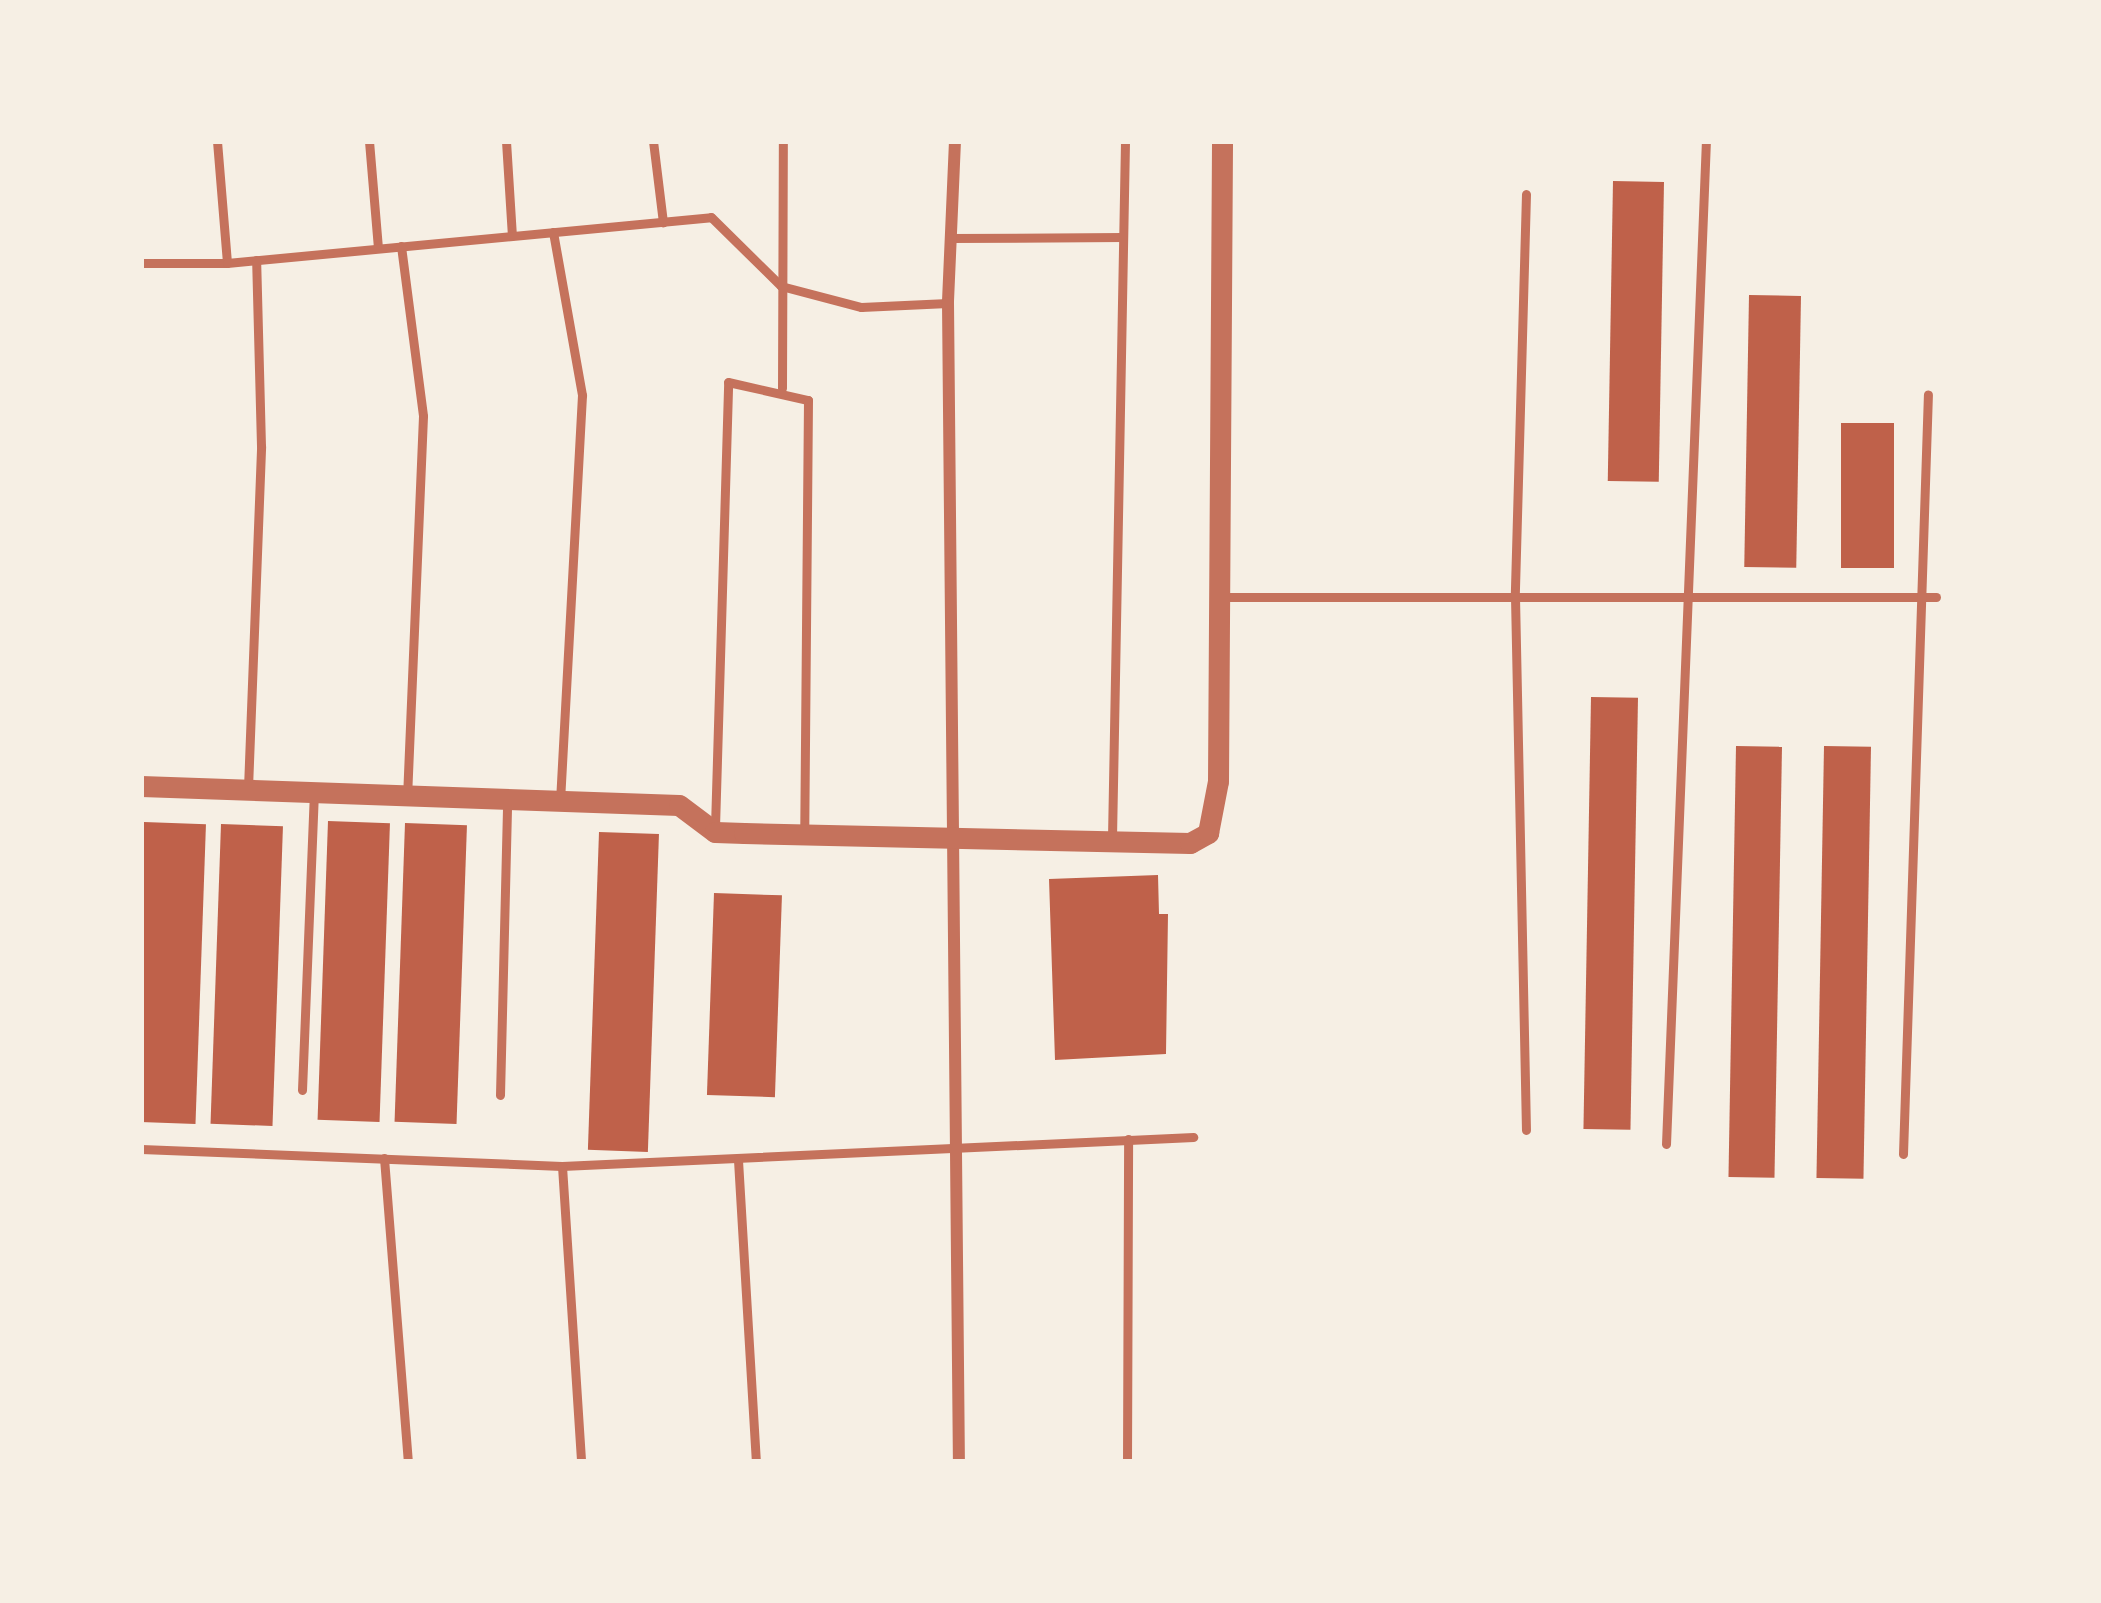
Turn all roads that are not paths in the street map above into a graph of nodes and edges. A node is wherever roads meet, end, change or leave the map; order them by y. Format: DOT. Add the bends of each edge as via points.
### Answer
graph roads {
  1 [pos="218,141"];
  2 [pos="369,141"];
  3 [pos="506,141"];
  4 [pos="653,141"];
  5 [pos="783,141"];
  6 [pos="955,141"];
  7 [pos="1125,141"];
  8 [pos="1222,141"];
  9 [pos="1706,141"];
  10 [pos="1526,194"];
  11 [pos="663,222"];
  12 [pos="553,232"];
  13 [pos="512,236"];
  14 [pos="1123,237"];
  15 [pos="949,238"];
  16 [pos="401,246"];
  17 [pos="378,248"];
  18 [pos="256,260"];
  19 [pos="227,262"];
  20 [pos="141,263"];
  21 [pos="782,286"];
  22 [pos="948,303"];
  23 [pos="782,388"];
  24 [pos="1928,394"];
  25 [pos="1218,597"];
  26 [pos="1515,597"];
  27 [pos="1687,597"];
  28 [pos="1919,597"];
  29 [pos="1936,597"];
  30 [pos="141,786"];
  31 [pos="248,788"];
  32 [pos="315,790"];
  33 [pos="407,793"];
  34 [pos="508,797"];
  35 [pos="560,799"];
  36 [pos="715,832"];
  37 [pos="804,834"];
  38 [pos="953,836"];
  39 [pos="1112,838"];
  40 [pos="302,1090"];
  41 [pos="500,1095"];
  42 [pos="1526,1130"];
  43 [pos="1193,1137"];
  44 [pos="1128,1139"];
  45 [pos="959,1144"];
  46 [pos="1666,1144"];
  47 [pos="141,1149"];
  48 [pos="1903,1154"];
  49 [pos="384,1159"];
  50 [pos="738,1160"];
  51 [pos="562,1166"];
  52 [pos="407,1462"];
  53 [pos="581,1462"];
  54 [pos="756,1462"];
  55 [pos="958,1462"];
  56 [pos="1127,1462"];
  1 -- 19 [label="lane"];
  2 -- 17 [label="lane"];
  3 -- 13 [label="lane"];
  4 -- 11 [label="lane"];
  5 -- 21 [label="lane"];
  6 -- 15 [label="street"];
  7 -- 14 [label="lane"];
  8 -- 25 [label="street"];
  9 -- 27 [label="lane"];
  10 -- 26 [label="lane"];
  11 -- 12 [label="lane"];
  11 -- 21 [label="lane" via="711,217"];
  12 -- 13 [label="lane"];
  12 -- 35 [label="lane" via="582,394"];
  13 -- 16 [label="lane"];
  14 -- 15 [label="lane"];
  14 -- 39 [label="lane"];
  15 -- 22 [label="street"];
  16 -- 17 [label="lane"];
  16 -- 33 [label="lane" via="423,416"];
  17 -- 18 [label="lane"];
  18 -- 19 [label="lane"];
  18 -- 31 [label="lane" via="261,446"];
  19 -- 20 [label="lane"];
  21 -- 22 [label="lane" via="861,307"];
  21 -- 23 [label="lane"];
  22 -- 38 [label="street"];
  23 -- 36 [label="lane" via="728,382"];
  23 -- 37 [label="lane" via="808,400"];
  24 -- 28 [label="lane"];
  25 -- 26 [label="lane"];
  25 -- 39 [label="street" via="1218,781 1208,833 1190,843"];
  26 -- 27 [label="lane"];
  26 -- 42 [label="lane"];
  27 -- 28 [label="lane"];
  27 -- 46 [label="lane"];
  28 -- 29 [label="lane"];
  28 -- 48 [label="lane"];
  30 -- 31 [label="street"];
  31 -- 32 [label="street"];
  32 -- 33 [label="street"];
  32 -- 40 [label="lane"];
  33 -- 34 [label="street"];
  34 -- 35 [label="street"];
  34 -- 41 [label="lane"];
  35 -- 36 [label="street" via="679,805"];
  36 -- 37 [label="street"];
  37 -- 38 [label="street"];
  38 -- 39 [label="street"];
  38 -- 45 [label="street"];
  43 -- 44 [label="lane"];
  44 -- 45 [label="lane"];
  44 -- 56 [label="lane"];
  45 -- 50 [label="lane"];
  45 -- 55 [label="street"];
  47 -- 49 [label="lane"];
  49 -- 51 [label="lane"];
  49 -- 52 [label="lane"];
  50 -- 51 [label="lane"];
  50 -- 54 [label="lane"];
  51 -- 53 [label="lane"];
}
